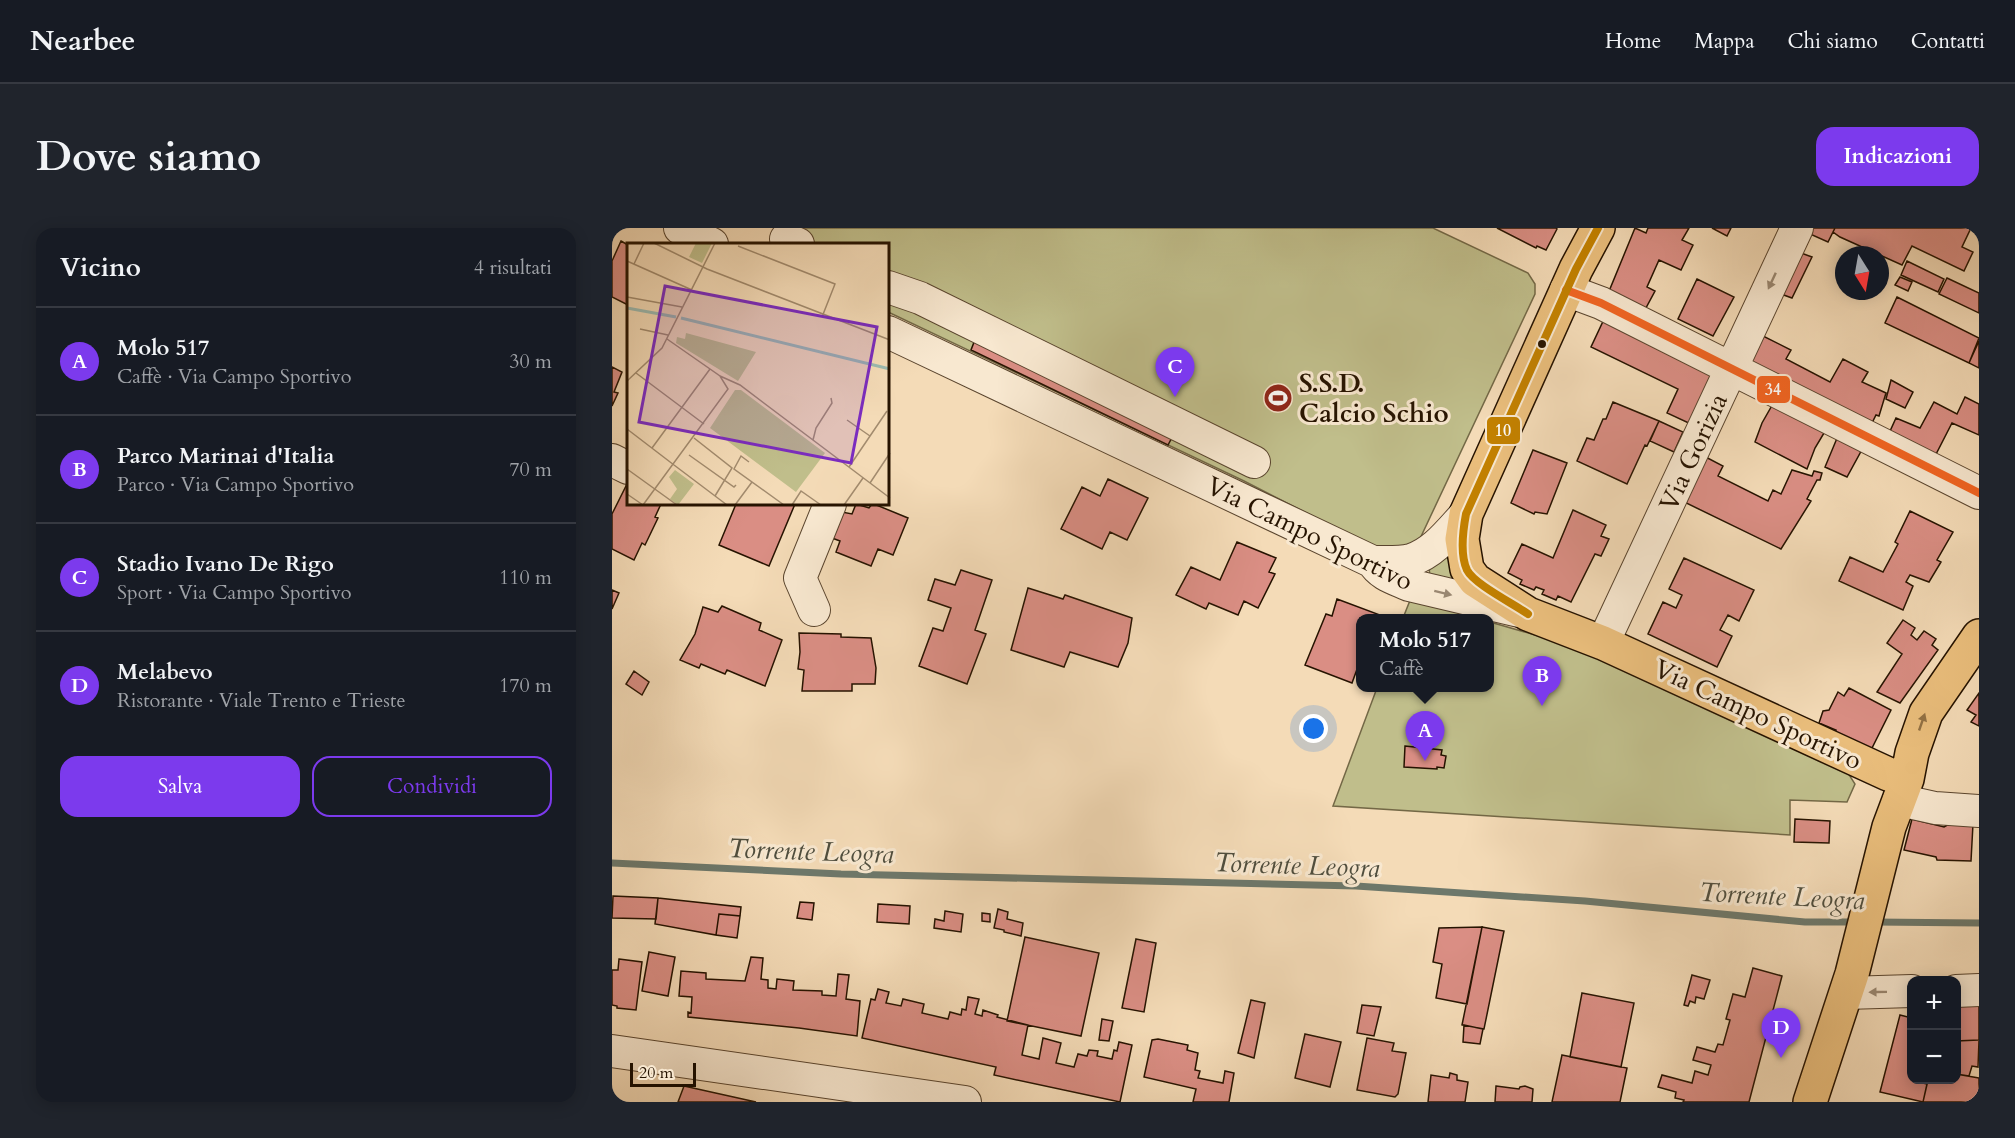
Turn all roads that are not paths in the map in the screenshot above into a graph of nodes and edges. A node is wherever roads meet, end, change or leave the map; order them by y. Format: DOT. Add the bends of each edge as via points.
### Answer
graph roads {
  1 [pos="680,228"];
  2 [pos="1598,228"];
  3 [pos="1797,228"];
  4 [pos="710,243"];
  5 [pos="890,288"];
  6 [pos="1566,290"];
  7 [pos="890,333"];
  8 [pos="1732,368"];
  9 [pos="612,460"];
  10 [pos="1254,462"];
  11 [pos="627,468"];
  12 [pos="1979,493"];
  13 [pos="829,506"];
  14 [pos="1466,514"];
  15 [pos="1373,562"];
  16 [pos="814,610"];
  17 [pos="1528,614"];
  18 [pos="1979,636"];
  19 [pos="1603,643"];
  20 [pos="1903,789"];
  21 [pos="1979,811"];
  22 [pos="1849,983"];
  23 [pos="1907,990"];
  24 [pos="1979,990"];
  25 [pos="1961,991"];
  26 [pos="612,1051"];
  27 [pos="964,1102"];
  28 [pos="1810,1102"];
  1 -- 4 [label="street"];
  2 -- 6 [label="main road"];
  3 -- 8 [label="street, Via Gorizia, one-way"];
  5 -- 10 [label="street" via="920,298"];
  6 -- 8 [label="street" via="1601,303"];
  6 -- 14 [label="main road"];
  7 -- 15 [label="street, Via Campo Sportivo"];
  8 -- 12 [label="street"];
  8 -- 19 [label="street, Via Gorizia"];
  9 -- 11 [label="street"];
  13 -- 16 [label="street" via="800,578"];
  14 -- 15 [label="street" via="1422,555 1411,560"];
  14 -- 17 [label="main road" via="1462,539 1467,570 1475,580"];
  15 -- 17 [label="street, Via Campo Sportivo, one-way" via="1382,573 1409,585"];
  17 -- 19 [label="main road, Via Campo Sportivo"];
  20 -- 18 [label="main road, one-way" via="1926,712"];
  19 -- 20 [label="main road, Via Campo Sportivo" via="1888,774"];
  20 -- 21 [label="street" via="1935,808"];
  20 -- 22 [label="main road"];
  23 -- 22 [label="street, one-way"];
  22 -- 28 [label="main road"];
  24 -- 25 [label="street"];
  26 -- 27 [label="street"];
}
